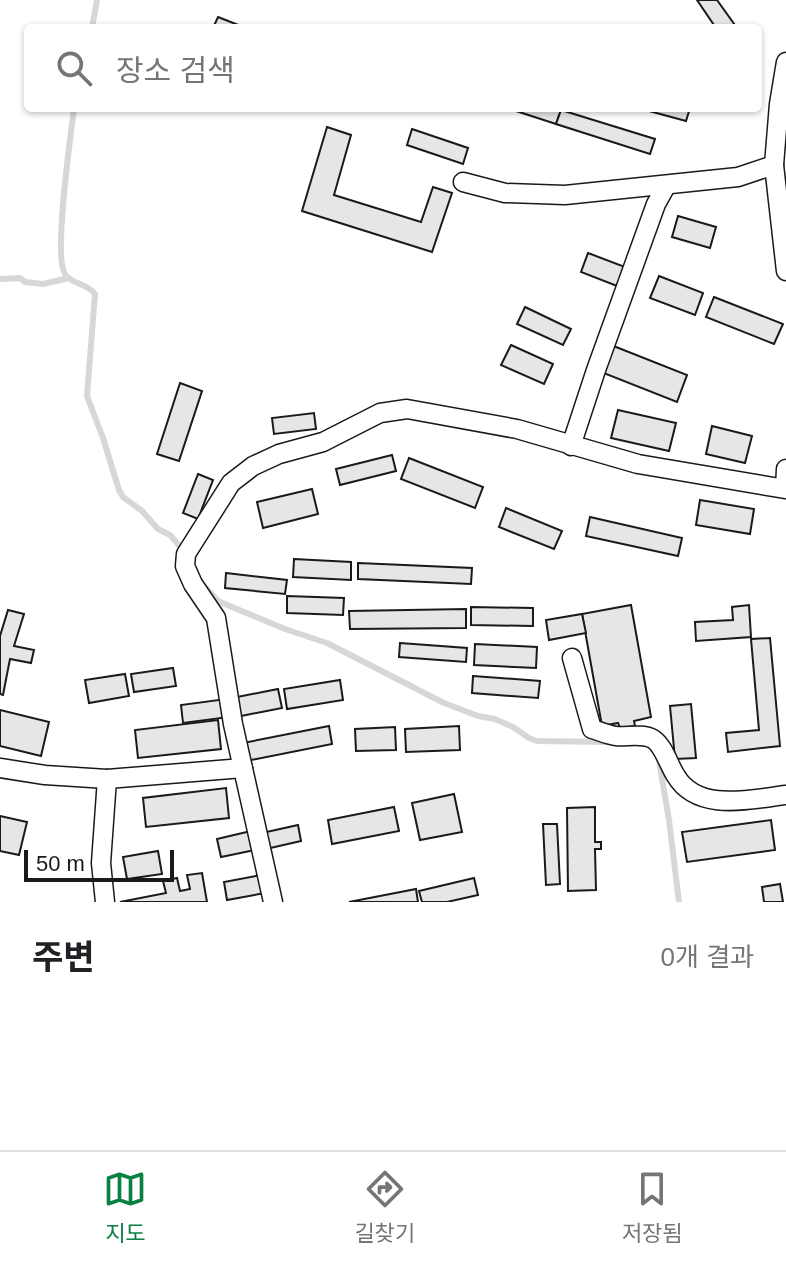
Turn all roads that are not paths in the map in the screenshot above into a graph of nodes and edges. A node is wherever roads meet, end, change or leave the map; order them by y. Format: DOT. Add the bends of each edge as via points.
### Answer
graph roads {
  1 [pos="786,62"];
  2 [pos="774,165"];
  3 [pos="463,182"];
  4 [pos="666,186"];
  5 [pos="786,271"];
  6 [pos="571,446"];
  7 [pos="786,469"];
  8 [pos="785,490"];
  9 [pos="572,658"];
  10 [pos="0,768"];
  11 [pos="243,768"];
  12 [pos="107,779"];
  13 [pos="786,795"];
  14 [pos="105,902"];
  15 [pos="273,902"];
  1 -- 2 [label="street"];
  2 -- 4 [label="street" via="738,177"];
  2 -- 5 [label="street"];
  3 -- 4 [label="street" via="505,193 565,195"];
  4 -- 6 [label="street"];
  6 -- 8 [label="street" via="638,464"];
  6 -- 11 [label="street" via="517,429 407,409 380,413 323,442 279,454 231,483 186,554 185,566 216,618"];
  7 -- 8 [label="street"];
  9 -- 13 [label="street" via="592,729 652,739 681,784 697,795 722,802"];
  10 -- 12 [label="street"];
  11 -- 12 [label="street"];
  11 -- 15 [label="street"];
  12 -- 14 [label="street" via="101,863"];
}
